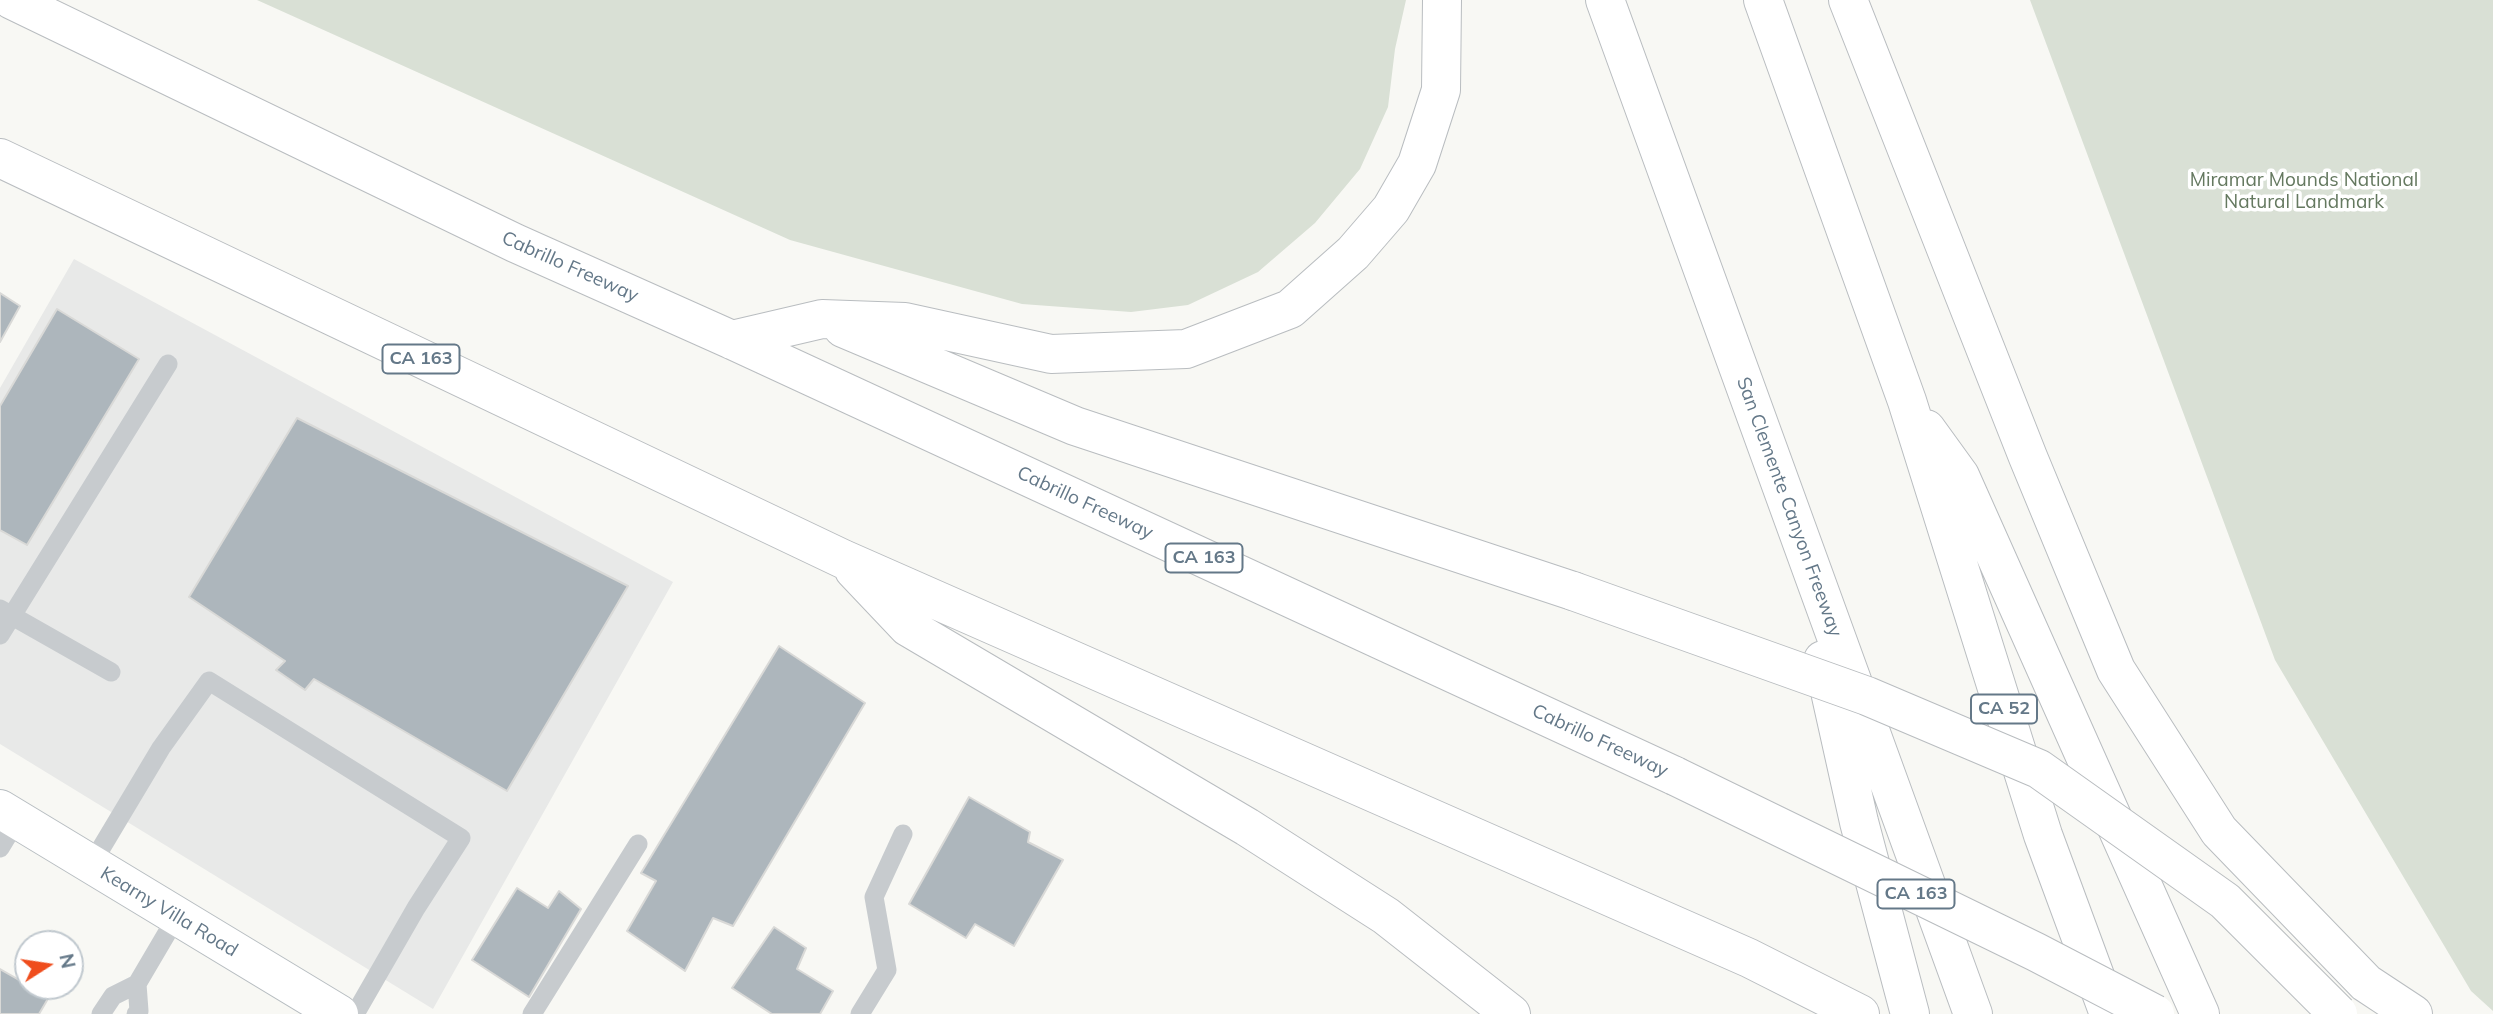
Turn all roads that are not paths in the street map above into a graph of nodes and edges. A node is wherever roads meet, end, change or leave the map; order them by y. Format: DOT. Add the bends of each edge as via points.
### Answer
graph roads {
  1 [pos="12,0"];
  2 [pos="1442,0"];
  3 [pos="1605,0"];
  4 [pos="1763,0"];
  5 [pos="1848,0"];
  6 [pos="0,158"];
  7 [pos="822,319"];
  8 [pos="732,340"];
  9 [pos="168,364"];
  10 [pos="1907,401"];
  11 [pos="1792,514"];
  12 [pos="843,559"];
  13 [pos="6,613"];
  14 [pos="0,635"];
  15 [pos="111,672"];
  16 [pos="6,826"];
  17 [pos="903,834"];
  18 [pos="638,844"];
  19 [pos="91,865"];
  20 [pos="177,916"];
  21 [pos="137,984"];
  22 [pos="101,1014"];
  23 [pos="136,1014"];
  24 [pos="342,1014"];
  25 [pos="532,1014"];
  26 [pos="860,1014"];
  27 [pos="1511,1014"];
  28 [pos="1860,1014"];
  29 [pos="1910,1014"];
  30 [pos="1973,1014"];
  31 [pos="2109,1014"];
  32 [pos="2155,1014"];
  33 [pos="2200,1014"];
  34 [pos="2338,1014"];
  35 [pos="2413,1014"];
  1 -- 8 [label="main road, Cabrillo Freeway / CA 163" via="503,237"];
  2 -- 7 [label="main road" via="1441,90 1417,164 1391,209 1361,244 1290,309 1186,349 1051,354 905,322"];
  3 -- 11 [label="main road, San Clemente Canyon Freeway"];
  4 -- 10 [label="main road, CA 52"];
  5 -- 35 [label="main road" via="2116,670 2219,831 2366,982"];
  6 -- 12 [label="main road, CA 163"];
  7 -- 8 [label="main road"];
  7 -- 34 [label="main road, bridge" via="1075,426 1573,591 1867,696 2039,769 2225,901"];
  8 -- 32 [label="main road, Cabrillo Freeway / CA 163, bridge" via="1675,776"];
  9 -- 13 [label="lane"];
  10 -- 31 [label="main road, CA 52" via="2043,835"];
  10 -- 33 [label="main road" via="1960,476"];
  11 -- 29 [label="main road" via="1858,822"];
  11 -- 30 [label="main road, San Clemente Canyon Freeway"];
  12 -- 27 [label="main road" via="908,627 1247,827 1374,908"];
  12 -- 28 [label="main road, CA 163" via="1749,957"];
  13 -- 14 [label="lane"];
  13 -- 15 [label="lane"];
  16 -- 19 [label="main road, Kearny Villa Road"];
  17 -- 26 [label="lane" via="874,897 887,970"];
  18 -- 25 [label="lane"];
  19 -- 20 [label="main road, Kearny Villa Road"];
  19 -- 24 [label="lane" via="161,748 209,681 461,838"];
  20 -- 21 [label="lane"];
  20 -- 24 [label="main road, Kearny Villa Road"];
  21 -- 22 [label="lane" via="113,996"];
  21 -- 23 [label="lane"];
}
